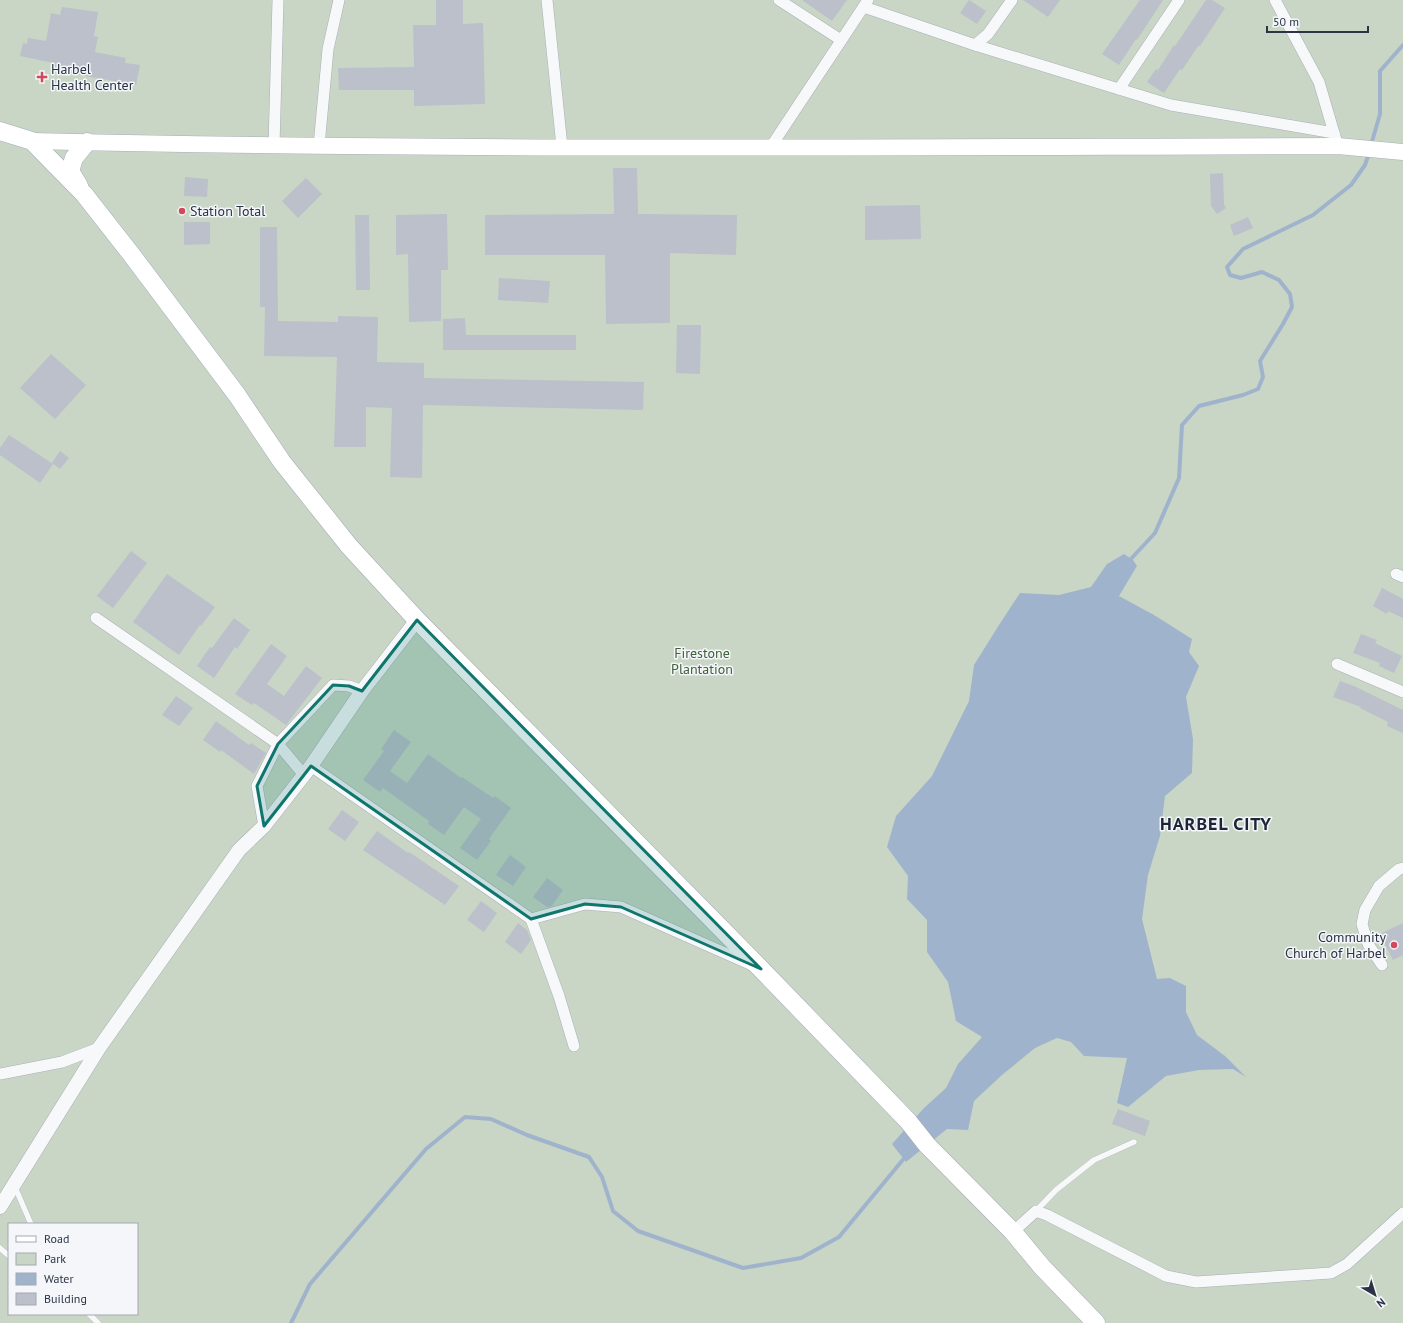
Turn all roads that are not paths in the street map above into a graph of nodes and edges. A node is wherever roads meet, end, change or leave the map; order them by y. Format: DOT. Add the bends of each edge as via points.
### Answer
graph roads {
  1 [pos="278,0"];
  2 [pos="339,0"];
  3 [pos="547,0"];
  4 [pos="781,0"];
  5 [pos="1012,0"];
  6 [pos="1179,0"];
  7 [pos="1275,0"];
  8 [pos="866,4"];
  9 [pos="841,40"];
  10 [pos="975,45"];
  11 [pos="1119,89"];
  12 [pos="0,131"];
  13 [pos="32,141"];
  14 [pos="87,142"];
  15 [pos="1339,142"];
  16 [pos="274,146"];
  17 [pos="320,146"];
  18 [pos="562,147"];
  19 [pos="770,148"];
  20 [pos="1403,152"];
  21 [pos="84,194"];
  22 [pos="96,618"];
  23 [pos="417,620"];
  24 [pos="1337,664"];
  25 [pos="362,691"];
  26 [pos="1403,692"];
  27 [pos="278,744"];
  28 [pos="308,770"];
  29 [pos="264,826"];
  30 [pos="1403,868"];
  31 [pos="531,919"];
  32 [pos="1382,965"];
  33 [pos="761,970"];
  34 [pos="574,1046"];
  35 [pos="99,1048"];
  36 [pos="0,1074"];
  37 [pos="1134,1142"];
  38 [pos="14,1184"];
  39 [pos="0,1207"];
  40 [pos="1036,1211"];
  41 [pos="1403,1213"];
  42 [pos="31,1223"];
  43 [pos="1013,1232"];
  44 [pos="0,1248"];
  45 [pos="8,1255"];
  46 [pos="90,1315"];
  47 [pos="98,1323"];
  48 [pos="1096,1323"];
  1 -- 16 [label="street"];
  2 -- 17 [label="street" via="328,49"];
  3 -- 18 [label="street"];
  4 -- 9 [label="street"];
  5 -- 10 [label="street" via="988,34"];
  6 -- 11 [label="street"];
  7 -- 15 [label="street" via="1319,82"];
  8 -- 9 [label="street"];
  8 -- 10 [label="street"];
  9 -- 19 [label="street"];
  10 -- 11 [label="street"];
  11 -- 15 [label="street" via="1171,105"];
  12 -- 13 [label="main road"];
  13 -- 14 [label="main road"];
  13 -- 21 [label="main road"];
  14 -- 16 [label="main road"];
  14 -- 21 [label="main road" via="74,158 70,171"];
  15 -- 19 [label="main road"];
  15 -- 20 [label="main road"];
  16 -- 17 [label="main road"];
  17 -- 18 [label="main road"];
  18 -- 19 [label="main road"];
  21 -- 23 [label="main road" via="237,396 282,462 349,546"];
  22 -- 27 [label="street"];
  23 -- 25 [label="street"];
  23 -- 33 [label="main road"];
  24 -- 26 [label="street"];
  25 -- 27 [label="street" via="349,686 333,685"];
  25 -- 28 [label="street"];
  27 -- 28 [label="street"];
  27 -- 29 [label="street" via="257,786"];
  28 -- 29 [label="street"];
  28 -- 31 [label="street"];
  29 -- 35 [label="street" via="239,850"];
  30 -- 32 [label="street" via="1379,886 1365,910 1362,924 1368,944"];
  31 -- 33 [label="street" via="585,904 621,908"];
  31 -- 34 [label="street"];
  33 -- 43 [label="main road"];
  35 -- 36 [label="street" via="62,1062"];
  35 -- 38 [label="street"];
  37 -- 40 [label="lane" via="1094,1160 1056,1190"];
  38 -- 39 [label="street"];
  38 -- 42 [label="lane"];
  40 -- 41 [label="street" via="1166,1276 1196,1282 1331,1273 1347,1264"];
  40 -- 43 [label="street"];
  43 -- 48 [label="main road" via="1042,1267"];
  44 -- 45 [label="lane"];
  46 -- 47 [label="lane"];
}
